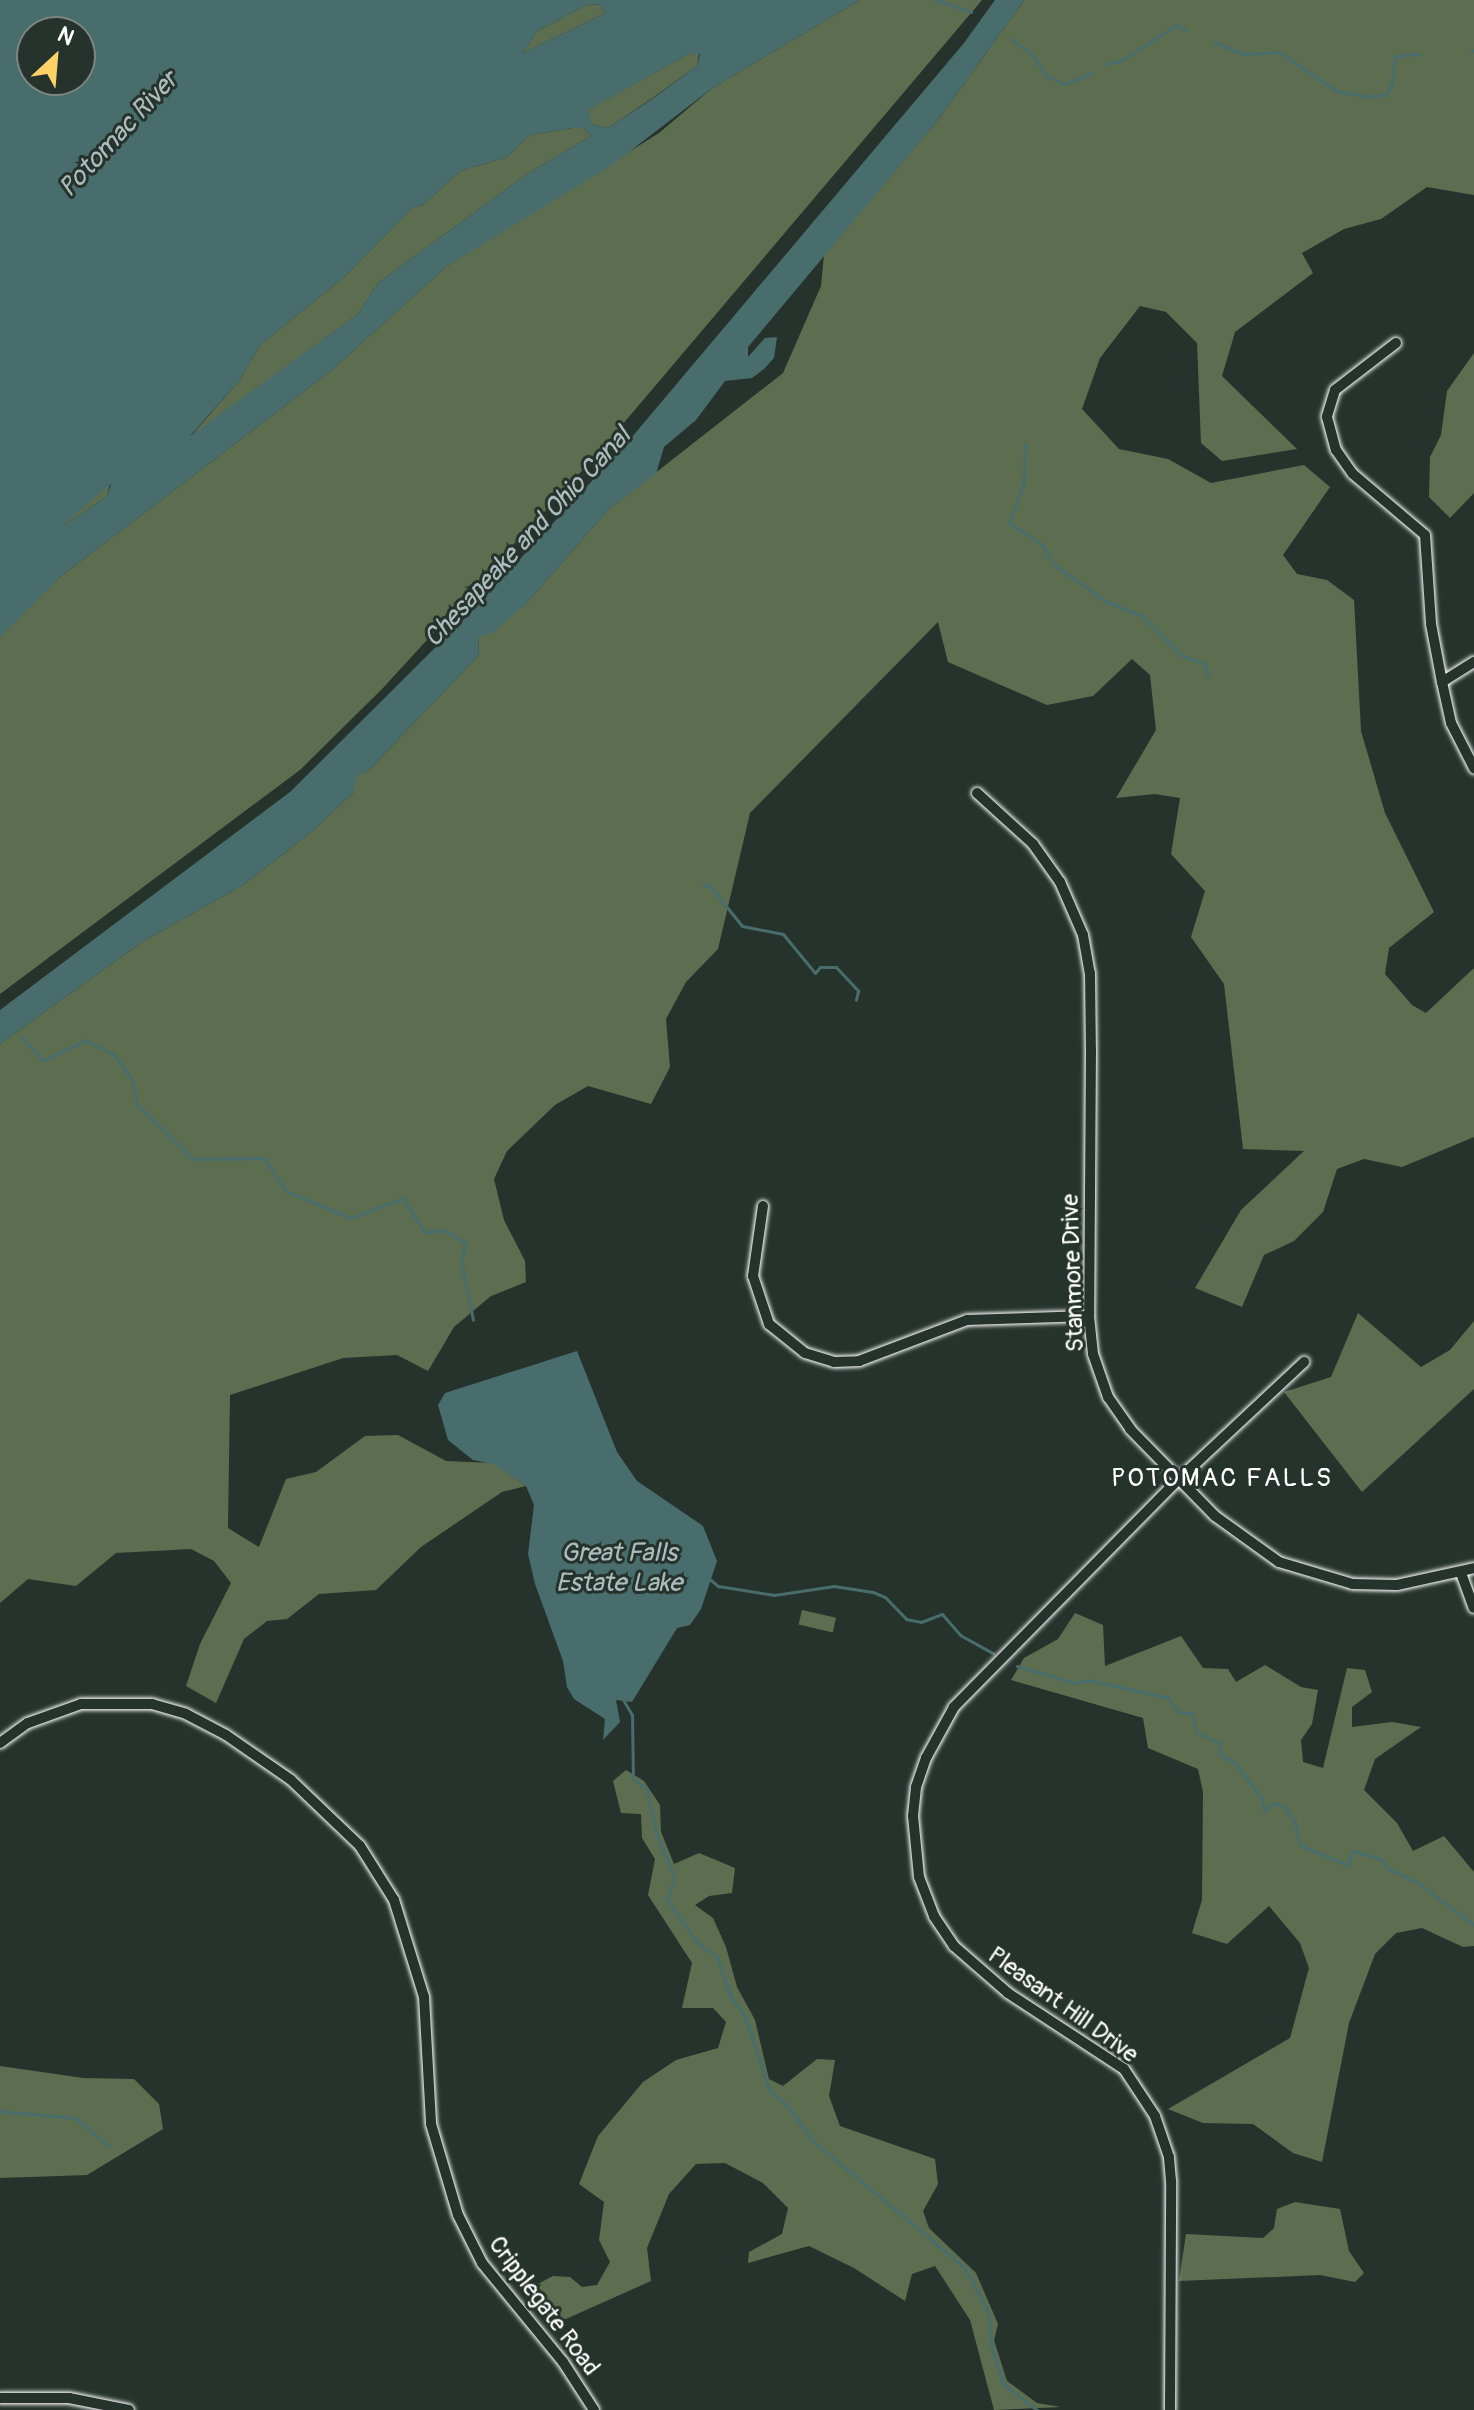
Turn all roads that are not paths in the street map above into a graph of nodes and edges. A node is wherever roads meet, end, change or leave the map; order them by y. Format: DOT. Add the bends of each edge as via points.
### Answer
graph roads {
  1 [pos="1396,343"];
  2 [pos="1474,662"];
  3 [pos="1442,682"];
  4 [pos="1474,768"];
  5 [pos="977,793"];
  6 [pos="763,1206"];
  7 [pos="1089,1316"];
  8 [pos="1304,1362"];
  9 [pos="1178,1480"];
  10 [pos="1474,1568"];
  11 [pos="1461,1573"];
  12 [pos="1474,1608"];
  13 [pos="0,1743"];
  14 [pos="0,2398"];
  15 [pos="129,2410"];
  16 [pos="594,2410"];
  17 [pos="1170,2410"];
  1 -- 3 [label="street" via="1335,390 1327,417 1336,450 1353,474 1425,535 1431,624"];
  2 -- 3 [label="street"];
  3 -- 4 [label="street" via="1451,723"];
  5 -- 7 [label="street, Stanmore Drive" via="1033,844 1060,882 1083,935 1090,973"];
  6 -- 7 [label="street" via="753,1276 769,1324 805,1353 834,1362 859,1361 967,1320"];
  7 -- 9 [label="street, Stanmore Drive" via="1093,1354 1108,1397"];
  8 -- 9 [label="street, Pleasant Hill Drive"];
  9 -- 11 [label="street, Stanmore Drive" via="1247,1543 1313,1575 1397,1585"];
  9 -- 17 [label="street, Pleasant Hill Drive" via="954,1707 926,1758 913,1816 919,1877 934,1916 954,1946 1008,1993 1088,2040 1124,2069 1155,2116 1171,2181"];
  10 -- 11 [label="street, Stanmore Drive"];
  11 -- 12 [label="street"];
  13 -- 16 [label="street, Cripplegate Road" via="28,1723 81,1704 112,1700 161,1706 226,1735 291,1780 360,1846 394,1900 424,1997 431,2124 458,2215 482,2263 563,2362"];
  14 -- 15 [label="street" via="69,2398"];
}
